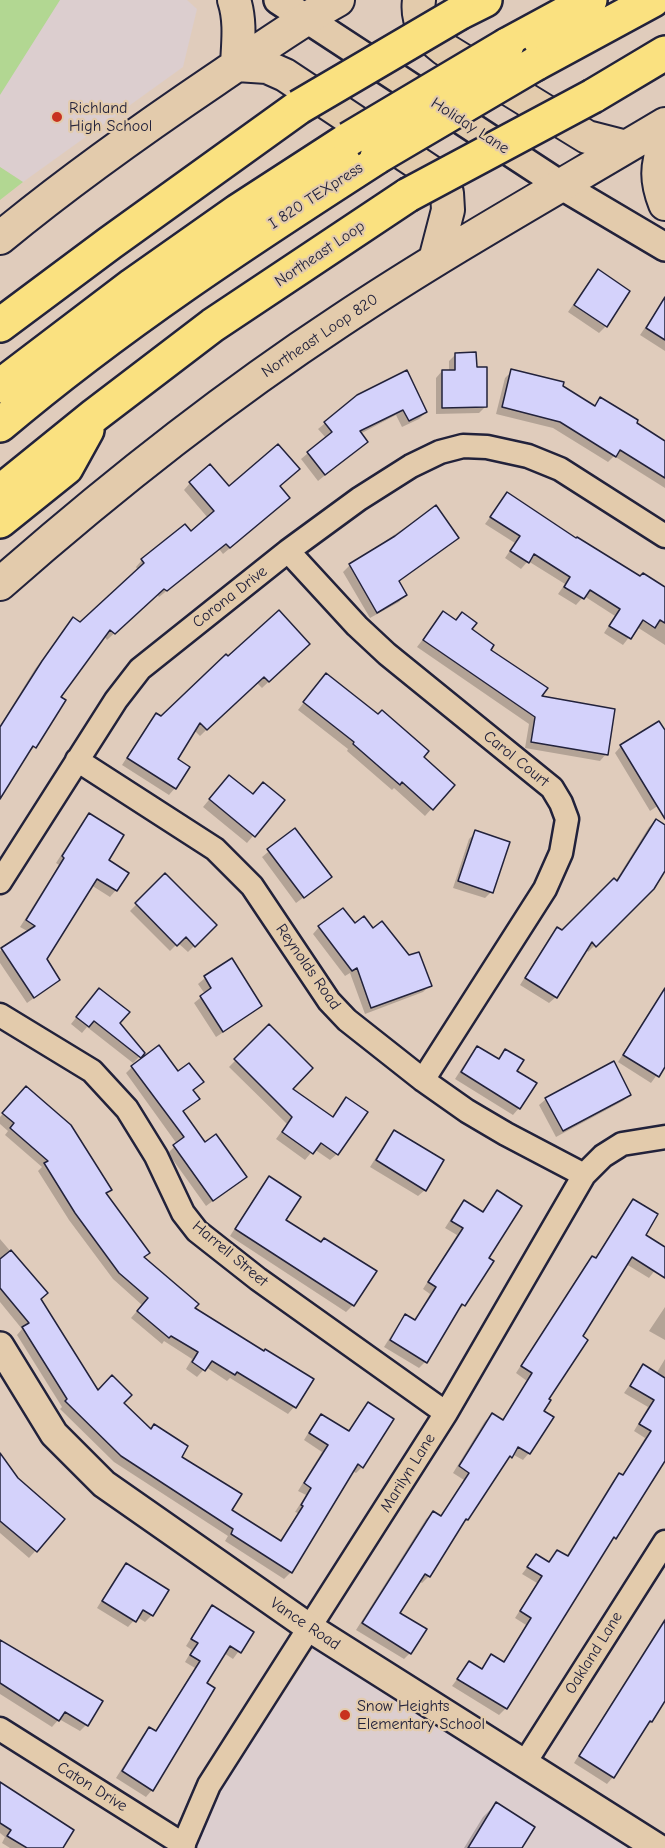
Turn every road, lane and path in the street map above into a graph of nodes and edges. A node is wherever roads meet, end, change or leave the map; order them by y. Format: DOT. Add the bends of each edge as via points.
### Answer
graph roads {
  1 [pos="234,0"];
  2 [pos="278,0"];
  3 [pos="338,0"];
  4 [pos="419,0"];
  5 [pos="590,0"];
  6 [pos="653,0"];
  7 [pos="470,4"];
  8 [pos="306,19"];
  9 [pos="665,53"];
  10 [pos="237,65"];
  11 [pos="665,124"];
  12 [pos="665,143"];
  13 [pos="626,147"];
  14 [pos="562,186"];
  15 [pos="665,204"];
  16 [pos="0,238"];
  17 [pos="665,247"];
  18 [pos="435,260"];
  19 [pos="0,325"];
  20 [pos="0,386"];
  21 [pos="94,415"];
  22 [pos="0,424"];
  23 [pos="0,492"];
  24 [pos="0,521"];
  25 [pos="665,536"];
  26 [pos="288,551"];
  27 [pos="0,584"];
  28 [pos="77,760"];
  29 [pos="0,882"];
  30 [pos="0,1015"];
  31 [pos="423,1080"];
  32 [pos="665,1137"];
  33 [pos="584,1175"];
  34 [pos="0,1346"];
  35 [pos="446,1413"];
  36 [pos="665,1542"];
  37 [pos="310,1628"];
  38 [pos="0,1729"];
  39 [pos="524,1764"];
  40 [pos="183,1846"];
  41 [pos="658,1848"];
  1 -- 10 [label="main road" via="239,30"];
  2 -- 8 [label="street, Holiday Lane"];
  3 -- 8 [label="main road"];
  4 -- 13 [label="main road" via="421,25 444,49 587,137"];
  5 -- 20 [label="highway, I 820 TEXpress, bridge" via="349,139 238,211"];
  6 -- 22 [label="highway, I 820 TEXpress, bridge" via="377,157 258,233"];
  7 -- 19 [label="highway, bridge" via="299,107"];
  8 -- 10 [label="main road"];
  8 -- 14 [label="street, Holiday Lane"];
  9 -- 21 [label="highway, Northeast Loop, bridge" via="408,195 213,325"];
  10 -- 16 [label="main road" via="93,165"];
  10 -- 18 [label="main road" via="267,67 285,75 437,176 447,193 448,210"];
  11 -- 13 [label="main road, Northeast Loop 820"];
  12 -- 15 [label="main road" via="658,160 658,177"];
  13 -- 14 [label="main road, Northeast Loop 820"];
  14 -- 17 [label="street, Holiday Lane"];
  14 -- 18 [label="main road, Northeast Loop 820"];
  18 -- 27 [label="main road, Northeast Loop 820" via="240,390 83,511"];
  21 -- 23 [label="highway, Northeast Loop"];
  21 -- 24 [label="highway" via="66,468"];
  25 -- 26 [label="street, Corona Drive" via="560,469 528,456 463,446 411,466"];
  26 -- 28 [label="street, Corona Drive" via="140,669"];
  26 -- 31 [label="street, Carol Court" via="387,654 552,788 567,819 561,853 545,889"];
  28 -- 29 [label="street, Corona Drive"];
  28 -- 31 [label="street, Reynolds Road" via="215,849 252,886 329,1001"];
  30 -- 35 [label="street, Harrell Street" via="92,1071 127,1109 197,1231"];
  31 -- 33 [label="street, Reynolds Road" via="467,1111"];
  32 -- 33 [label="street, Marilyn Lane" via="622,1144"];
  33 -- 35 [label="street, Marilyn Lane"];
  34 -- 37 [label="street, Vance Road" via="54,1434 104,1484"];
  35 -- 37 [label="street, Marilyn Lane"];
  36 -- 39 [label="street, Oakland Lane"];
  37 -- 39 [label="street, Vance Road"];
  37 -- 40 [label="street, Marilyn Lane" via="209,1785"];
  38 -- 40 [label="street, Caton Drive"];
  39 -- 41 [label="street, Vance Road"];
}
